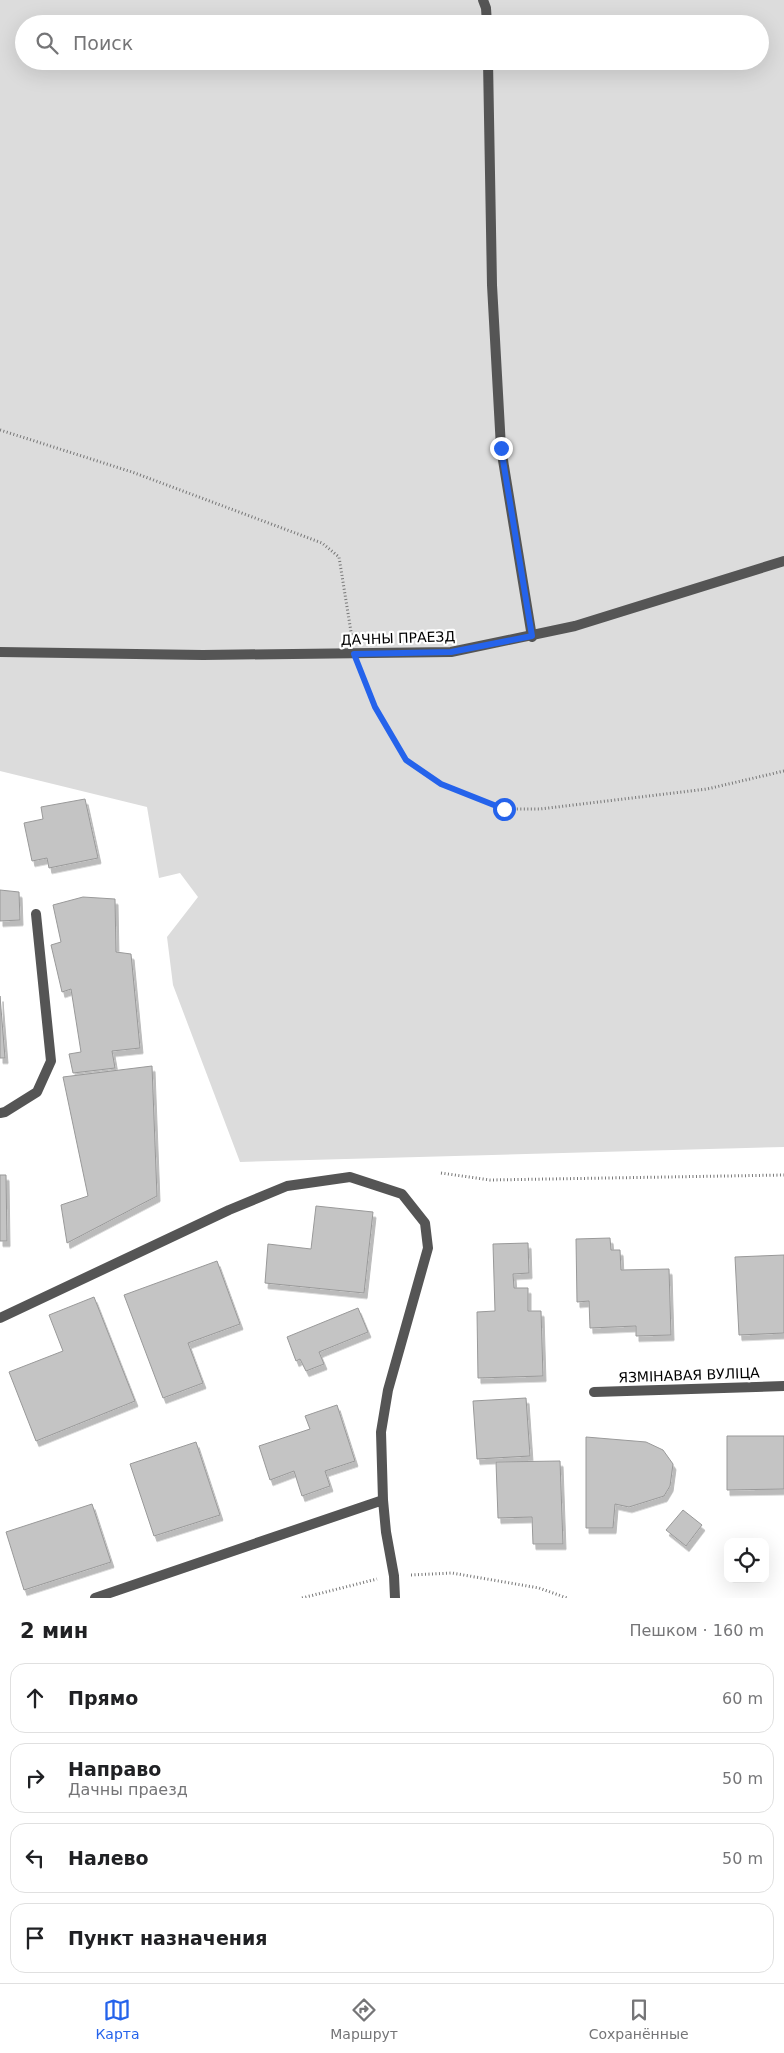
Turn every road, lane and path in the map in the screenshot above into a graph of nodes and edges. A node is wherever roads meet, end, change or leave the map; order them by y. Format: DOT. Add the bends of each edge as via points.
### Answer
graph roads {
  1 [pos="483,0"];
  2 [pos="486,15"];
  3 [pos="488,70"];
  4 [pos="0,430"];
  5 [pos="784,561"];
  6 [pos="532,636"];
  7 [pos="0,652"];
  8 [pos="354,654"];
  9 [pos="784,771"];
  10 [pos="36,914"];
  11 [pos="0,1113"];
  12 [pos="441,1173"];
  13 [pos="784,1175"];
  14 [pos="0,1318"];
  15 [pos="784,1386"];
  16 [pos="594,1392"];
  17 [pos="384,1500"];
  18 [pos="394,1576"];
  19 [pos="95,1598"];
  20 [pos="302,1598"];
  21 [pos="395,1598"];
  22 [pos="567,1598"];
  1 -- 2 [label="street"];
  3 -- 6 [label="street" via="492,285 501,448"];
  4 -- 8 [label="path" via="132,472 322,543 339,557"];
  5 -- 6 [label="street, ДАЧНЫ ПРАЕЗД" via="622,613"];
  6 -- 8 [label="street, ДАЧНЫ ПРАЕЗД" via="451,652"];
  7 -- 8 [label="street, ДАЧНЫ ПРАЕЗД"];
  8 -- 9 [label="path" via="375,707 406,760 441,784 504,809 540,809 707,789"];
  10 -- 11 [label="street" via="51,1061 37,1092"];
  12 -- 13 [label="path" via="490,1180"];
  14 -- 17 [label="street" via="287,1186 350,1177 402,1194 425,1223 428,1248 388,1390 381,1432"];
  15 -- 16 [label="street, ЯЗМІНАВАЯ ВУЛІЦА"];
  17 -- 18 [label="street"];
  17 -- 19 [label="street"];
  18 -- 20 [label="path"];
  18 -- 21 [label="street"];
  18 -- 22 [label="path" via="452,1573 540,1588"];
}
